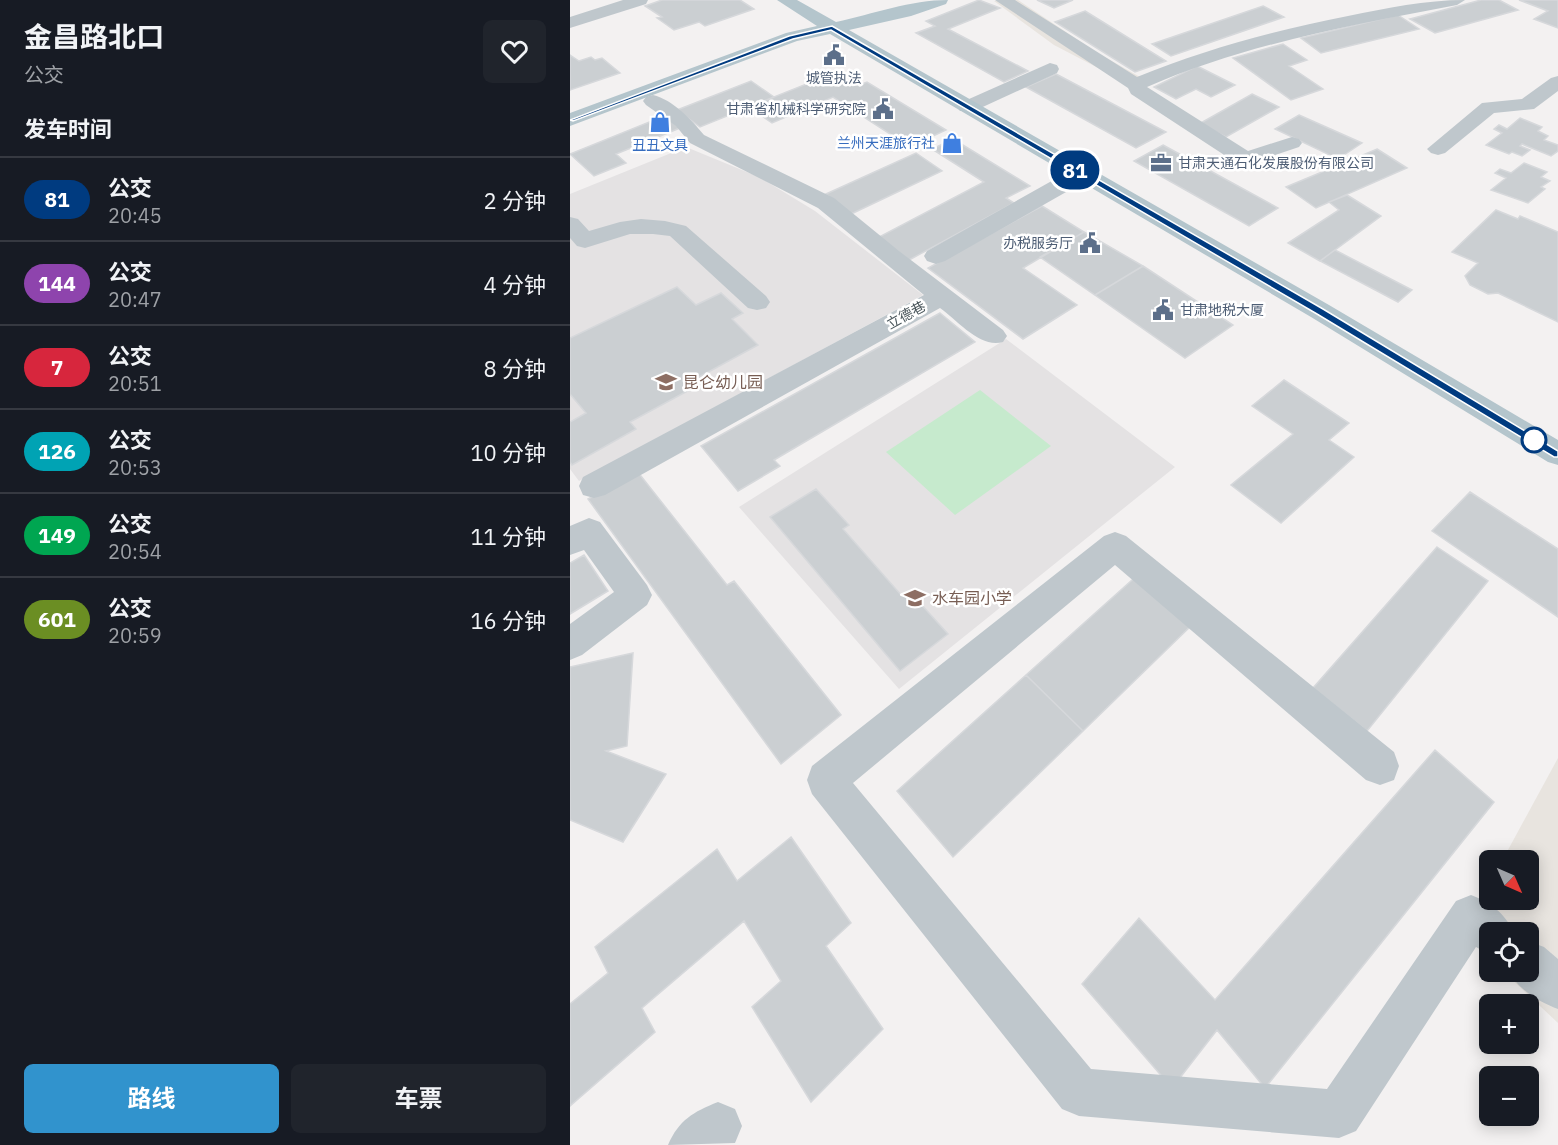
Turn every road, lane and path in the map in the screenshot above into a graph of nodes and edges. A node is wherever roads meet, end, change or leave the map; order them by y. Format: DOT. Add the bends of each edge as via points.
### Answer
graph roads {
  1 [pos="640,0"];
  2 [pos="785,0"];
  3 [pos="899,0"];
  4 [pos="940,0"];
  5 [pos="1003,0"];
  6 [pos="1457,0"];
  7 [pos="570,22"];
  8 [pos="832,28"];
  9 [pos="1050,69"];
  10 [pos="1558,82"];
  11 [pos="1136,85"];
  12 [pos="653,101"];
  13 [pos="967,107"];
  14 [pos="570,120"];
  15 [pos="570,133"];
  16 [pos="1292,143"];
  17 [pos="1438,148"];
  18 [pos="1081,174"];
  19 [pos="570,224"];
  20 [pos="936,256"];
  21 [pos="942,296"];
  22 [pos="758,302"];
  23 [pos="994,336"];
  24 [pos="1558,454"];
  25 [pos="594,486"];
  26 [pos="579,537"];
  27 [pos="570,645"];
  28 [pos="1380,766"];
  29 [pos="1479,922"];
  30 [pos="1539,972"];
  31 [pos="1558,987"];
  1 -- 7 [label="street"];
  2 -- 8 [label="main road"];
  3 -- 8 [label="main road"];
  4 -- 8 [label="main road"];
  5 -- 11 [label="street"];
  6 -- 11 [label="street" via="1292,33 1173,68"];
  8 -- 12 [label="main road" via="771,58"];
  8 -- 13 [label="main road"];
  8 -- 14 [label="main road" via="792,37"];
  9 -- 13 [label="street"];
  10 -- 17 [label="street" via="1527,105 1489,107"];
  11 -- 16 [label="street" via="1138,90 1246,159"];
  12 -- 15 [label="main road"];
  12 -- 21 [label="street, 立德巷" via="684,122 697,139 826,203"];
  13 -- 18 [label="main road"];
  18 -- 20 [label="street"];
  18 -- 24 [label="main road"];
  19 -- 22 [label="street" via="585,242 620,228 661,227 678,231"];
  21 -- 23 [label="street"];
  21 -- 25 [label="street, 立德巷"];
  26 -- 27 [label="street" via="635,595"];
  28 -- 29 [label="street" via="1115,546 826,780 1078,1092 1339,1114 1471,916"];
  30 -- 31 [label="street"];
}
